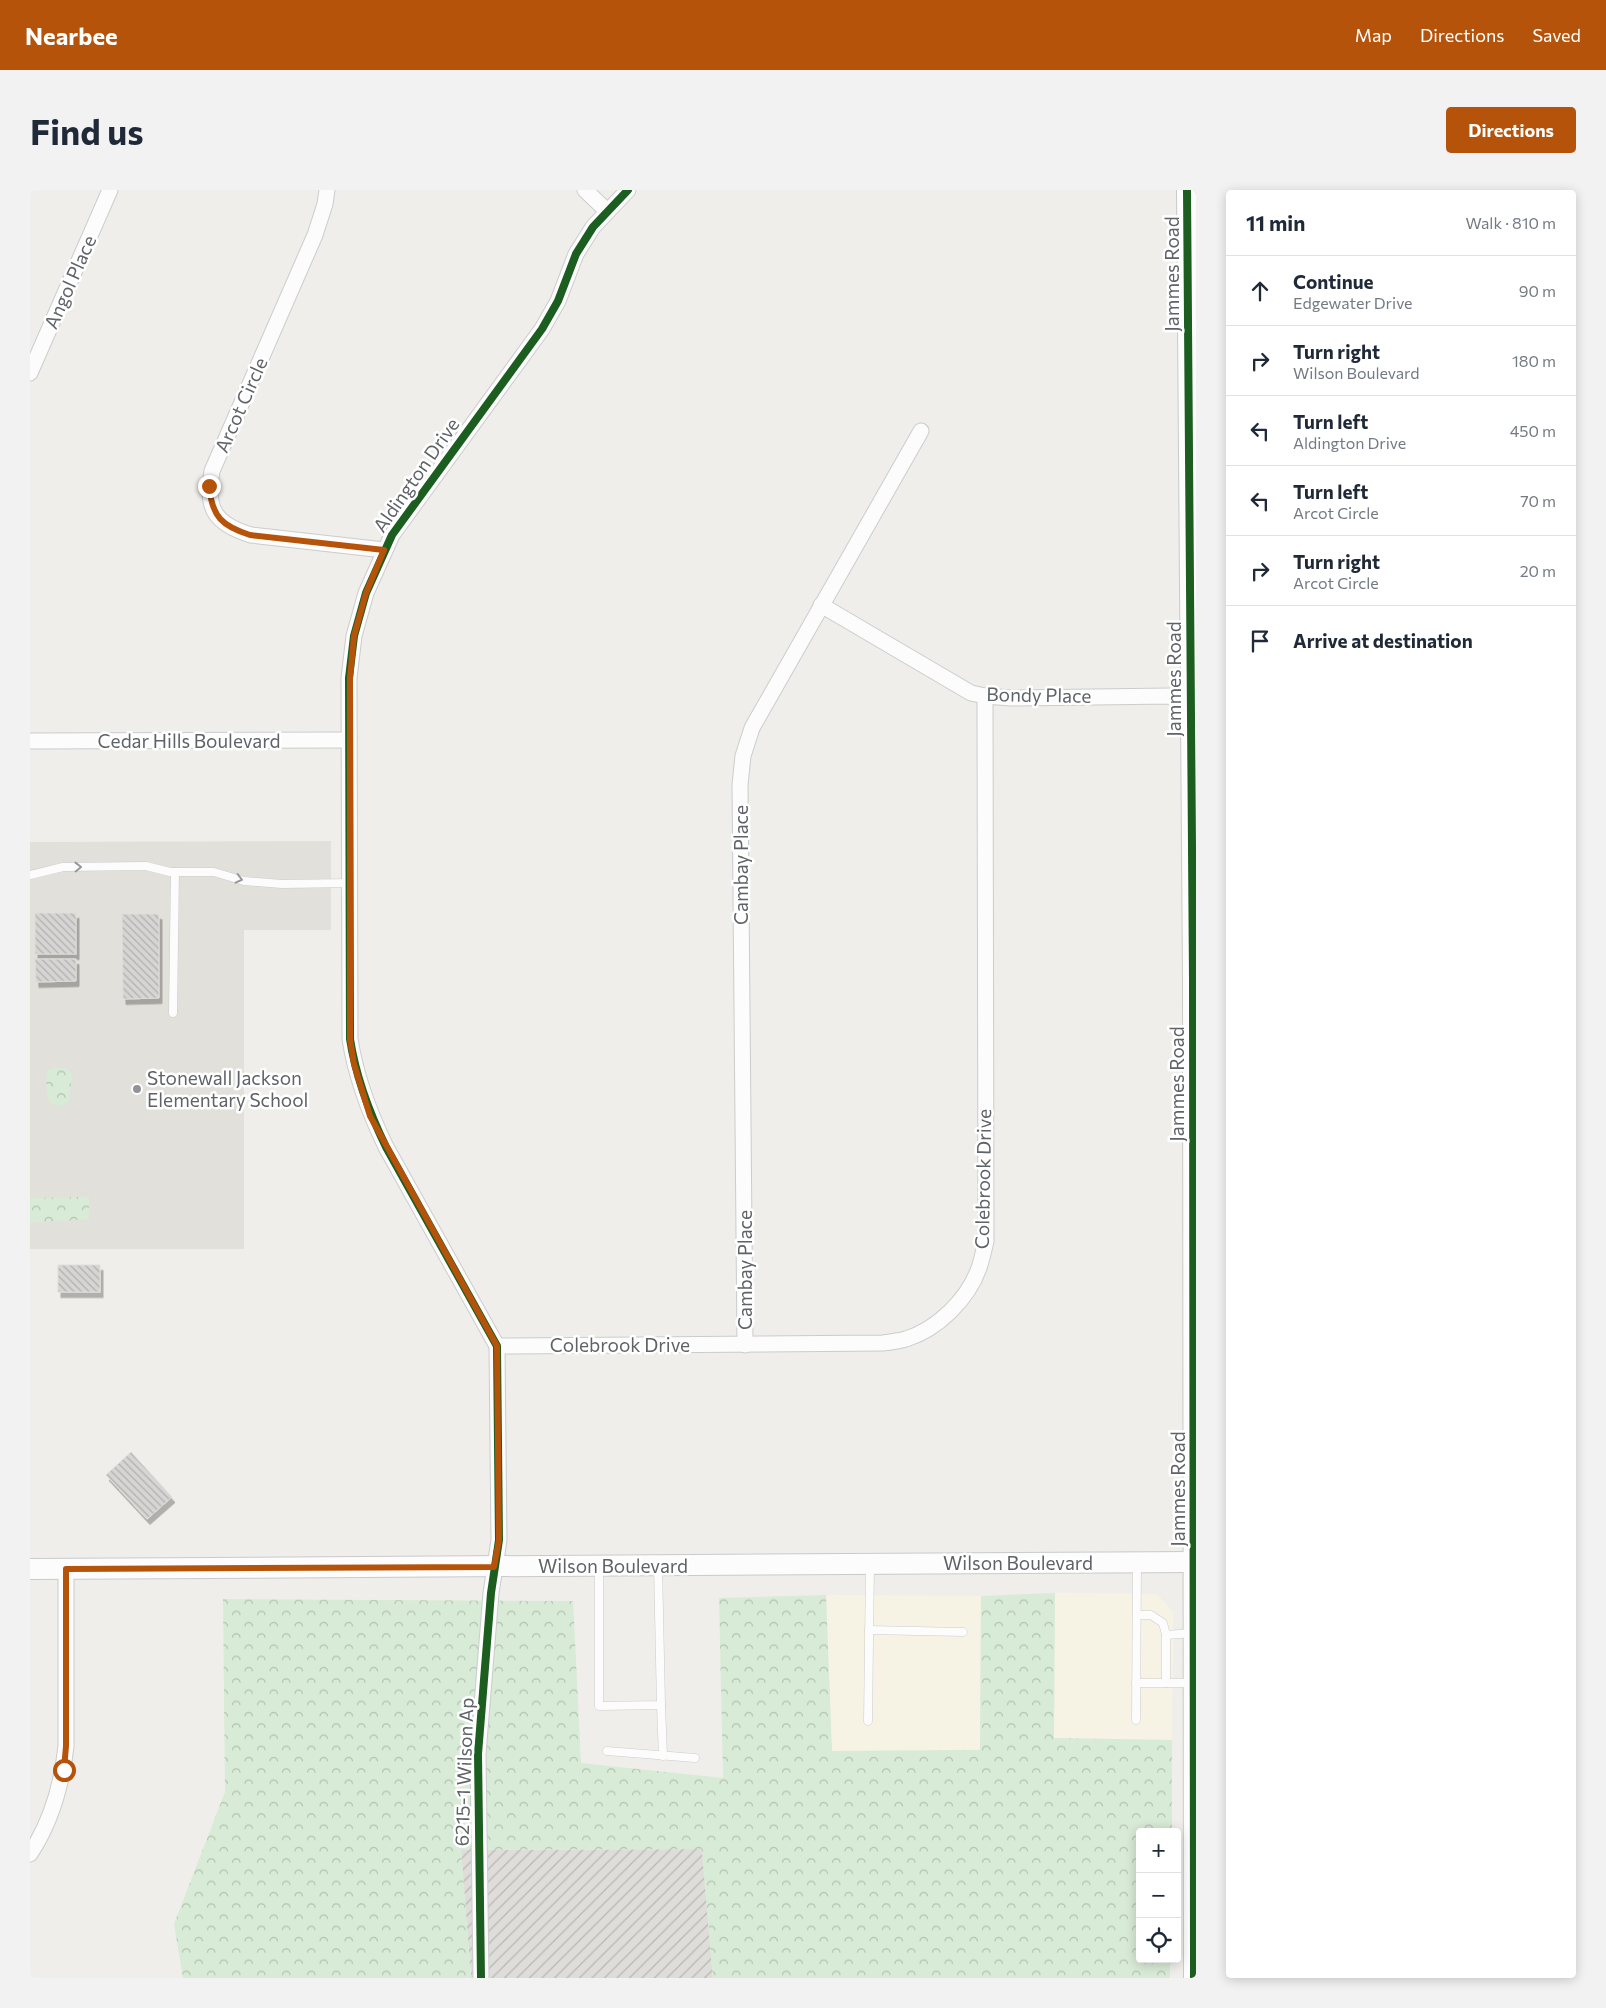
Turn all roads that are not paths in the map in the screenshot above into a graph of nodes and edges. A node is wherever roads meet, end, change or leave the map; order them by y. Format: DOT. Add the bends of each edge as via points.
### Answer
graph roads {
  1 [pos="110,190"];
  2 [pos="327,190"];
  3 [pos="585,190"];
  4 [pos="628,190"];
  5 [pos="1188,190"];
  6 [pos="607,211"];
  7 [pos="30,373"];
  8 [pos="921,431"];
  9 [pos="384,550"];
  10 [pos="822,605"];
  11 [pos="985,696"];
  12 [pos="1193,698"];
  13 [pos="349,740"];
  14 [pos="30,741"];
  15 [pos="175,872"];
  16 [pos="30,874"];
  17 [pos="350,883"];
  18 [pos="1194,980"];
  19 [pos="173,1013"];
  20 [pos="745,1345"];
  21 [pos="497,1346"];
  22 [pos="1137,1562"];
  23 [pos="1195,1562"];
  24 [pos="870,1564"];
  25 [pos="599,1566"];
  26 [pos="658,1566"];
  27 [pos="494,1567"];
  28 [pos="30,1569"];
  29 [pos="66,1569"];
  30 [pos="1137,1615"];
  31 [pos="1195,1626"];
  32 [pos="869,1630"];
  33 [pos="963,1632"];
  34 [pos="1166,1635"];
  35 [pos="1136,1683"];
  36 [pos="1166,1683"];
  37 [pos="1195,1683"];
  38 [pos="661,1705"];
  39 [pos="1136,1720"];
  40 [pos="868,1721"];
  41 [pos="1196,1730"];
  42 [pos="607,1751"];
  43 [pos="662,1756"];
  44 [pos="695,1758"];
  45 [pos="30,1854"];
  46 [pos="1195,1893"];
  47 [pos="481,1978"];
  48 [pos="1194,1978"];
  1 -- 7 [label="street, Angol Place"];
  2 -- 9 [label="street, Arcot Circle" via="315,235 212,471 209,486 211,503 219,518 232,529 250,535"];
  3 -- 6 [label="street"];
  4 -- 6 [label="street, Aldington Drive"];
  5 -- 12 [label="street, Jammes Road"];
  6 -- 9 [label="street, Aldington Drive" via="576,254 558,301 542,329 408,511"];
  8 -- 10 [label="street, Cambay Place"];
  9 -- 13 [label="street, Aldington Drive" via="366,593 354,636"];
  10 -- 11 [label="street, Bondy Place" via="971,693"];
  10 -- 20 [label="street, Cambay Place" via="752,728 743,756 740,785"];
  11 -- 12 [label="street, Bondy Place"];
  11 -- 20 [label="street, Colebrook Drive" via="986,1241 979,1268 954,1307 932,1326 907,1338 883,1343"];
  12 -- 18 [label="street, Jammes Road"];
  13 -- 14 [label="street, Cedar Hills Boulevard"];
  13 -- 17 [label="street, Aldington Drive"];
  16 -- 15 [label="lane, one-way" via="63,867 146,866"];
  15 -- 17 [label="lane, one-way" via="214,872 244,881 282,884"];
  15 -- 19 [label="lane"];
  17 -- 21 [label="street, Aldington Drive" via="350,1039 370,1116"];
  18 -- 23 [label="street, Jammes Road"];
  20 -- 21 [label="street, Colebrook Drive"];
  21 -- 27 [label="street, Aldington Drive" via="499,1540"];
  22 -- 23 [label="street, Wilson Boulevard"];
  22 -- 24 [label="street, Wilson Boulevard"];
  22 -- 30 [label="lane"];
  23 -- 31 [label="street, Jammes Road"];
  24 -- 26 [label="street, Wilson Boulevard"];
  24 -- 32 [label="lane"];
  25 -- 26 [label="street, Wilson Boulevard"];
  25 -- 27 [label="street, Wilson Boulevard"];
  25 -- 38 [label="lane" via="599,1706"];
  26 -- 38 [label="lane"];
  27 -- 29 [label="street, Wilson Boulevard"];
  27 -- 47 [label="street, 6215-1 Wilson Ap" via="478,1754"];
  28 -- 29 [label="street, Wilson Boulevard"];
  29 -- 45 [label="street" via="64,1770 41,1837"];
  30 -- 34 [label="lane" via="1151,1615 1163,1623"];
  30 -- 35 [label="lane"];
  31 -- 34 [label="lane"];
  31 -- 37 [label="street, Jammes Road"];
  32 -- 33 [label="lane"];
  32 -- 40 [label="lane"];
  34 -- 36 [label="lane"];
  35 -- 36 [label="lane"];
  35 -- 39 [label="lane"];
  36 -- 37 [label="lane"];
  37 -- 41 [label="street, Jammes Road"];
  38 -- 43 [label="lane"];
  41 -- 46 [label="street, Jammes Road"];
  42 -- 43 [label="lane"];
  43 -- 44 [label="lane"];
  46 -- 48 [label="street, Jammes Road"];
}
